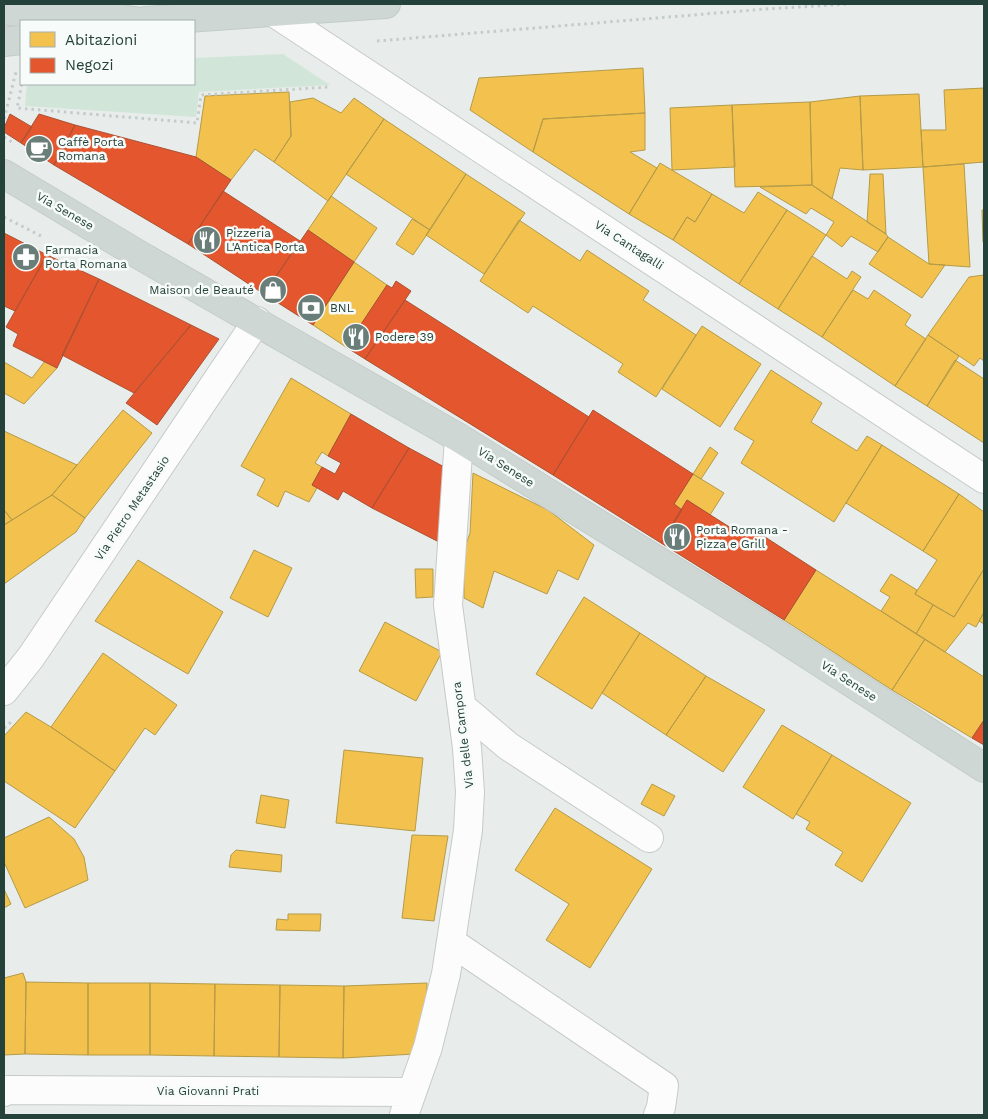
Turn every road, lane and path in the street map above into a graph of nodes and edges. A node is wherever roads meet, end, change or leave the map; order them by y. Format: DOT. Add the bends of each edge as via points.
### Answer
graph roads {
  1 [pos="386,4"];
  2 [pos="848,4"];
  3 [pos="4,11"];
  4 [pos="273,12"];
  5 [pos="128,20"];
  6 [pos="159,20"];
  7 [pos="20,40"];
  8 [pos="384,41"];
  9 [pos="4,42"];
  10 [pos="16,72"];
  11 [pos="22,85"];
  12 [pos="335,87"];
  13 [pos="4,119"];
  14 [pos="8,178"];
  15 [pos="256,321"];
  16 [pos="459,438"];
  17 [pos="984,479"];
  18 [pos="4,691"];
  19 [pos="462,707"];
  20 [pos="984,768"];
  21 [pos="649,838"];
  22 [pos="451,942"];
  23 [pos="4,1092"];
  24 [pos="408,1104"];
  25 [pos="658,1115"];
  1 -- 4 [label="main road"];
  2 -- 8 [label="path"];
  3 -- 5 [label="main road" via="85,14"];
  4 -- 6 [label="main road"];
  4 -- 17 [label="street, Via Cantagalli"];
  7 -- 9 [label="main road"];
  10 -- 13 [label="path"];
  11 -- 12 [label="path" via="17,108 197,123 201,95"];
  14 -- 15 [label="main road, Via Senese"];
  15 -- 16 [label="main road, Via Senese"];
  15 -- 18 [label="street, Via Pietro Metastasio" via="31,658"];
  16 -- 19 [label="street, Via delle Campora" via="448,605"];
  16 -- 20 [label="main road, Via Senese" via="765,627"];
  19 -- 21 [label="street" via="508,746"];
  19 -- 22 [label="street, Via delle Campora" via="470,792 468,830"];
  22 -- 24 [label="street, Via delle Campora" via="428,1047"];
  22 -- 25 [label="street" via="664,1086"];
  23 -- 24 [label="street, Via Giovanni Prati"];
}
